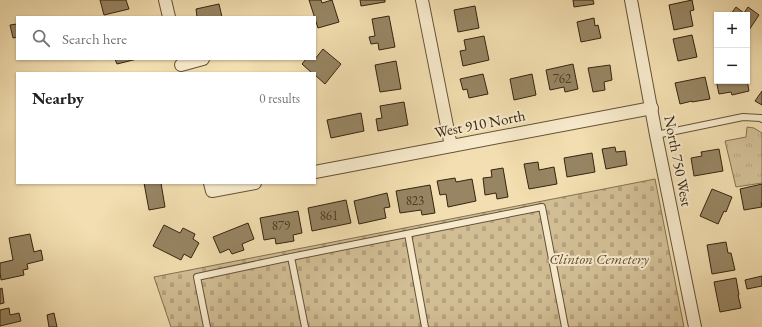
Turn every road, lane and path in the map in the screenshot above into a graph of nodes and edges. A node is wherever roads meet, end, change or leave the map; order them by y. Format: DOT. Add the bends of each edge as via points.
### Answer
graph roads {
  1 [pos="165,0"];
  2 [pos="422,0"];
  3 [pos="631,0"];
  4 [pos="169,16"];
  5 [pos="200,60"];
  6 [pos="181,66"];
  7 [pos="652,108"];
  8 [pos="762,119"];
  9 [pos="656,136"];
  10 [pos="451,146"];
  11 [pos="316,172"];
  12 [pos="244,184"];
  13 [pos="210,187"];
  14 [pos="408,234"];
  15 [pos="291,257"];
  16 [pos="207,327"];
  17 [pos="305,327"];
  18 [pos="425,327"];
  19 [pos="565,327"];
  20 [pos="695,327"];
  1 -- 4 [label="street"];
  2 -- 10 [label="street"];
  3 -- 7 [label="street, North 750 West"];
  5 -- 6 [label="street"];
  7 -- 9 [label="street, North 750 West"];
  7 -- 10 [label="street, West 910 North"];
  8 -- 9 [label="lane" via="743,117"];
  9 -- 20 [label="street, North 750 West"];
  10 -- 11 [label="street, West 910 North"];
  12 -- 13 [label="street"];
  14 -- 15 [label="lane"];
  14 -- 18 [label="lane"];
  14 -- 19 [label="lane" via="542,207"];
  15 -- 16 [label="lane" via="197,277"];
  15 -- 17 [label="lane"];
}
